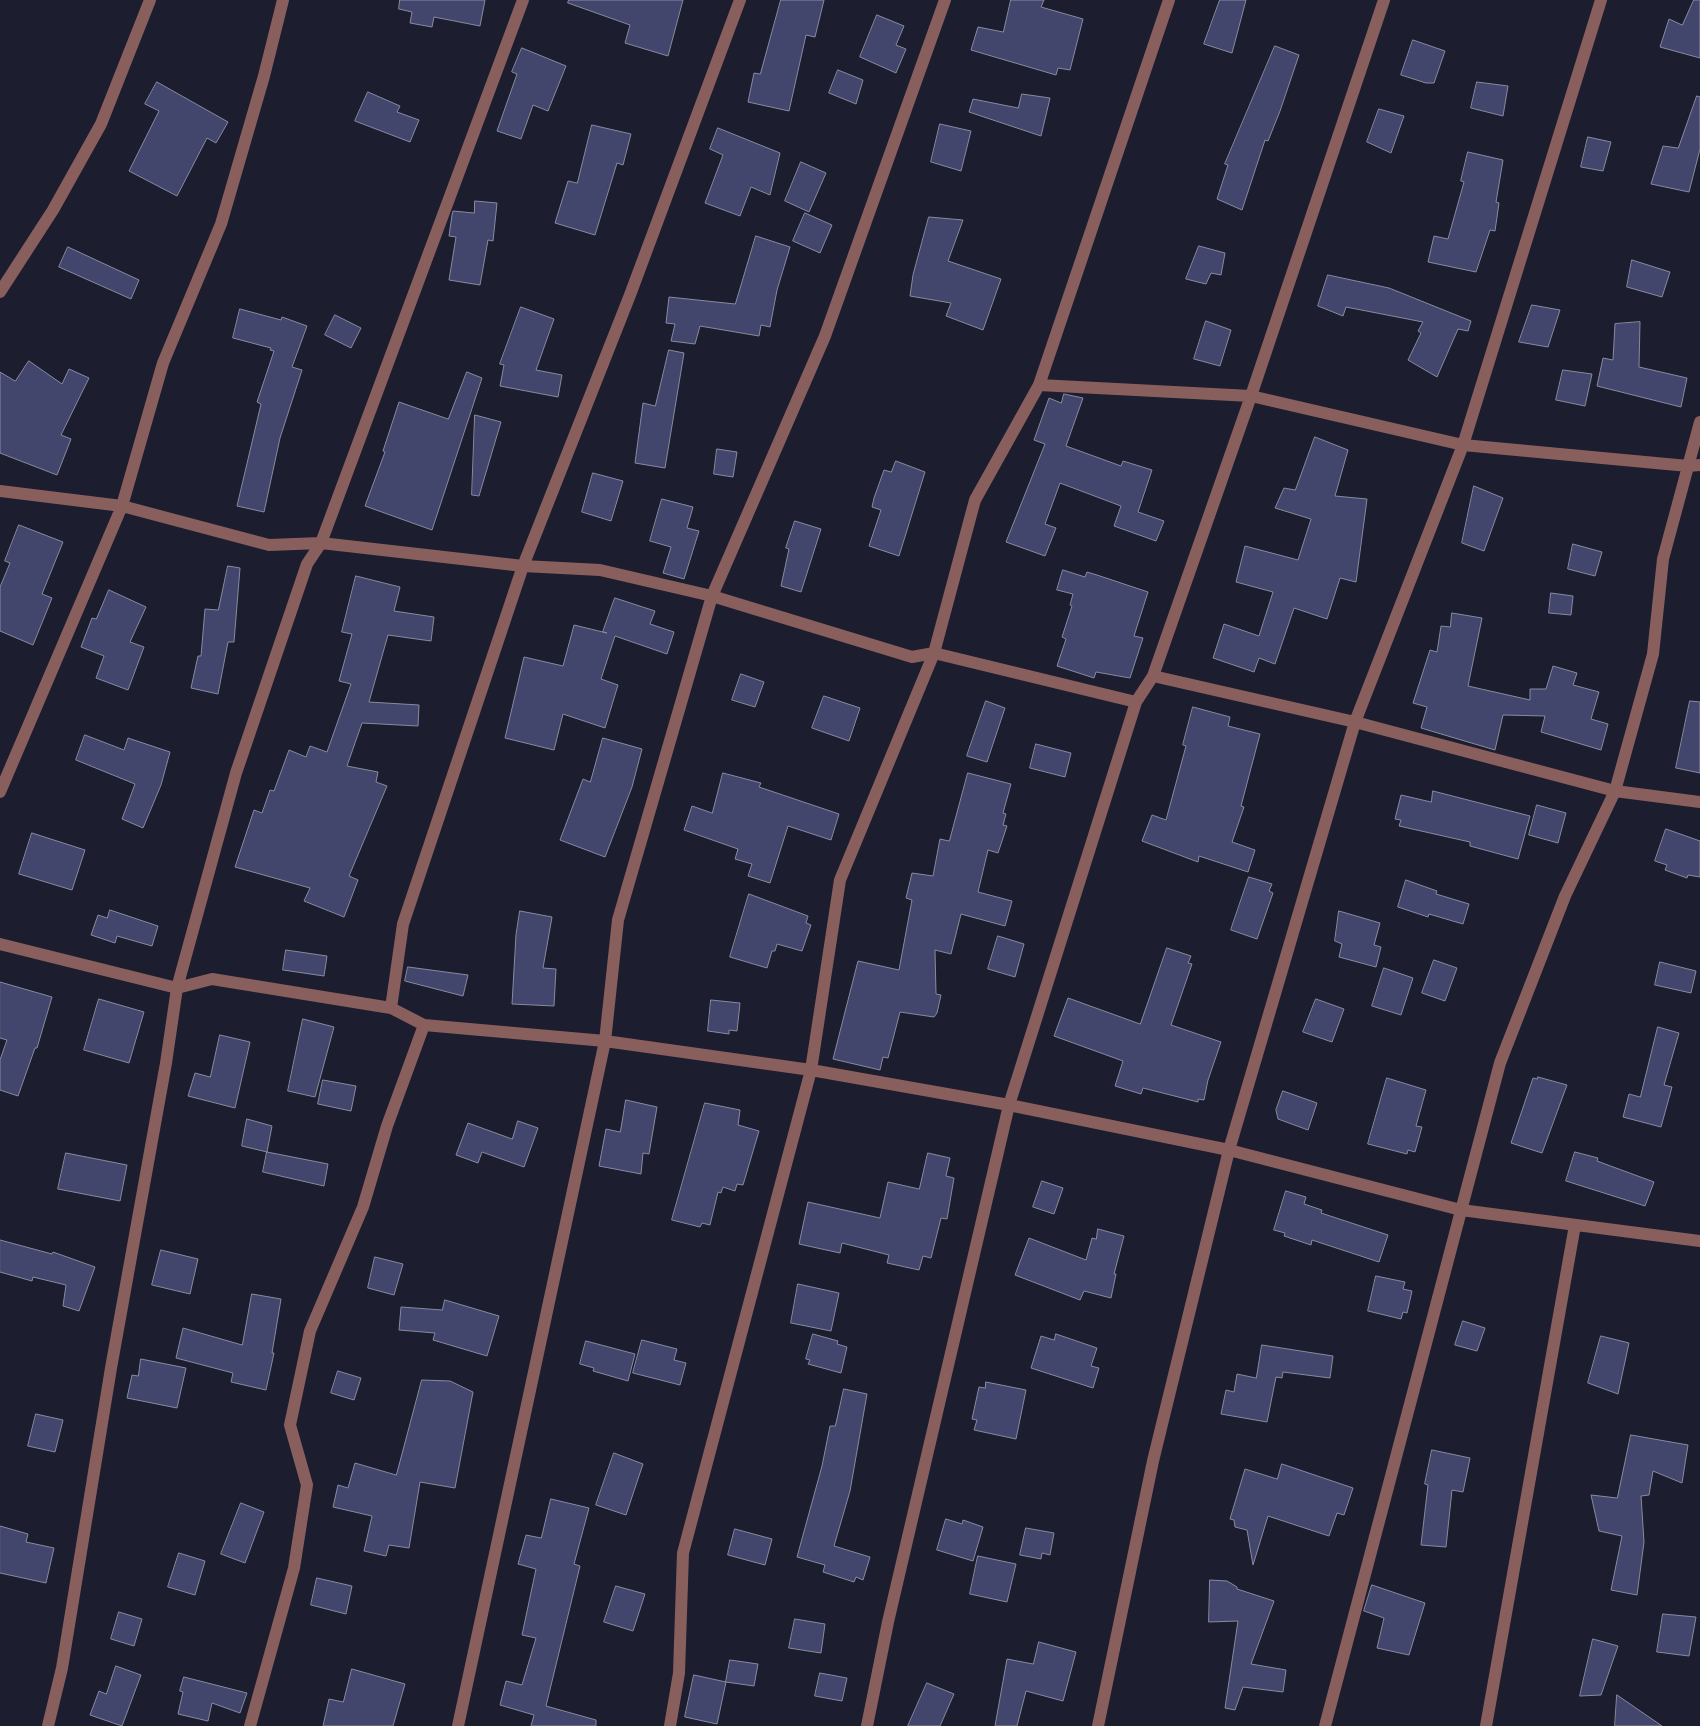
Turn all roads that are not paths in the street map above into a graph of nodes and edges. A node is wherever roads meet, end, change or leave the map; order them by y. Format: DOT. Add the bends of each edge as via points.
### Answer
graph roads {
  1 [pos="150,0"];
  2 [pos="283,0"];
  3 [pos="523,0"];
  4 [pos="740,0"];
  5 [pos="945,0"];
  6 [pos="1169,0"];
  7 [pos="1384,0"];
  8 [pos="1601,0"];
  9 [pos="0,292"];
  10 [pos="1039,385"];
  11 [pos="1252,396"];
  12 [pos="1700,422"];
  13 [pos="1463,445"];
  14 [pos="1694,466"];
  15 [pos="0,491"];
  16 [pos="122,506"];
  17 [pos="321,543"];
  18 [pos="523,566"];
  19 [pos="712,596"];
  20 [pos="934,653"];
  21 [pos="1153,676"];
  22 [pos="1136,702"];
  23 [pos="1355,722"];
  24 [pos="1615,791"];
  25 [pos="0,792"];
  26 [pos="1700,802"];
  27 [pos="0,944"];
  28 [pos="177,988"];
  29 [pos="391,1008"];
  30 [pos="424,1025"];
  31 [pos="605,1041"];
  32 [pos="811,1070"];
  33 [pos="1009,1106"];
  34 [pos="1230,1150"];
  35 [pos="1461,1210"];
  36 [pos="1575,1224"];
  37 [pos="1700,1242"];
  38 [pos="48,1726"];
  39 [pos="250,1726"];
  40 [pos="458,1726"];
  41 [pos="670,1726"];
  42 [pos="867,1726"];
  43 [pos="1098,1726"];
  44 [pos="1325,1726"];
  45 [pos="1486,1726"];
  1 -- 9 [label="street" via="101,124 53,210"];
  2 -- 16 [label="street" via="221,224 163,363"];
  3 -- 17 [label="street"];
  4 -- 18 [label="street" via="630,295"];
  5 -- 19 [label="street" via="824,336"];
  6 -- 10 [label="street"];
  7 -- 11 [label="street"];
  8 -- 13 [label="street"];
  10 -- 11 [label="street"];
  10 -- 20 [label="street" via="975,500"];
  11 -- 13 [label="street"];
  11 -- 21 [label="street"];
  12 -- 14 [label="street"];
  13 -- 14 [label="street"];
  13 -- 23 [label="street"];
  14 -- 24 [label="street" via="1663,559 1653,654"];
  15 -- 16 [label="street"];
  16 -- 17 [label="street" via="269,545"];
  16 -- 25 [label="street"];
  17 -- 18 [label="street"];
  17 -- 28 [label="street" via="307,564 236,773"];
  18 -- 19 [label="street" via="600,570"];
  18 -- 29 [label="street" via="403,924"];
  19 -- 20 [label="street" via="912,656"];
  19 -- 31 [label="street" via="618,920"];
  20 -- 22 [label="street"];
  20 -- 32 [label="street" via="840,880"];
  21 -- 22 [label="street"];
  21 -- 23 [label="street"];
  22 -- 33 [label="street"];
  23 -- 24 [label="street"];
  23 -- 34 [label="street"];
  24 -- 26 [label="street"];
  24 -- 35 [label="street" via="1565,896 1500,1063"];
  27 -- 28 [label="street"];
  28 -- 29 [label="street" via="212,980"];
  28 -- 38 [label="street" via="62,1668"];
  29 -- 30 [label="street"];
  30 -- 31 [label="street"];
  30 -- 39 [label="street" via="387,1126 363,1207 310,1332 290,1425 307,1485 306,1494 294,1568"];
  31 -- 32 [label="street"];
  31 -- 40 [label="street"];
  32 -- 33 [label="street"];
  32 -- 41 [label="street" via="683,1553 679,1673"];
  33 -- 34 [label="street"];
  33 -- 42 [label="street"];
  34 -- 35 [label="street"];
  34 -- 43 [label="street" via="1153,1461"];
  35 -- 36 [label="street"];
  35 -- 44 [label="street"];
  36 -- 37 [label="street"];
  36 -- 45 [label="street"];
}
